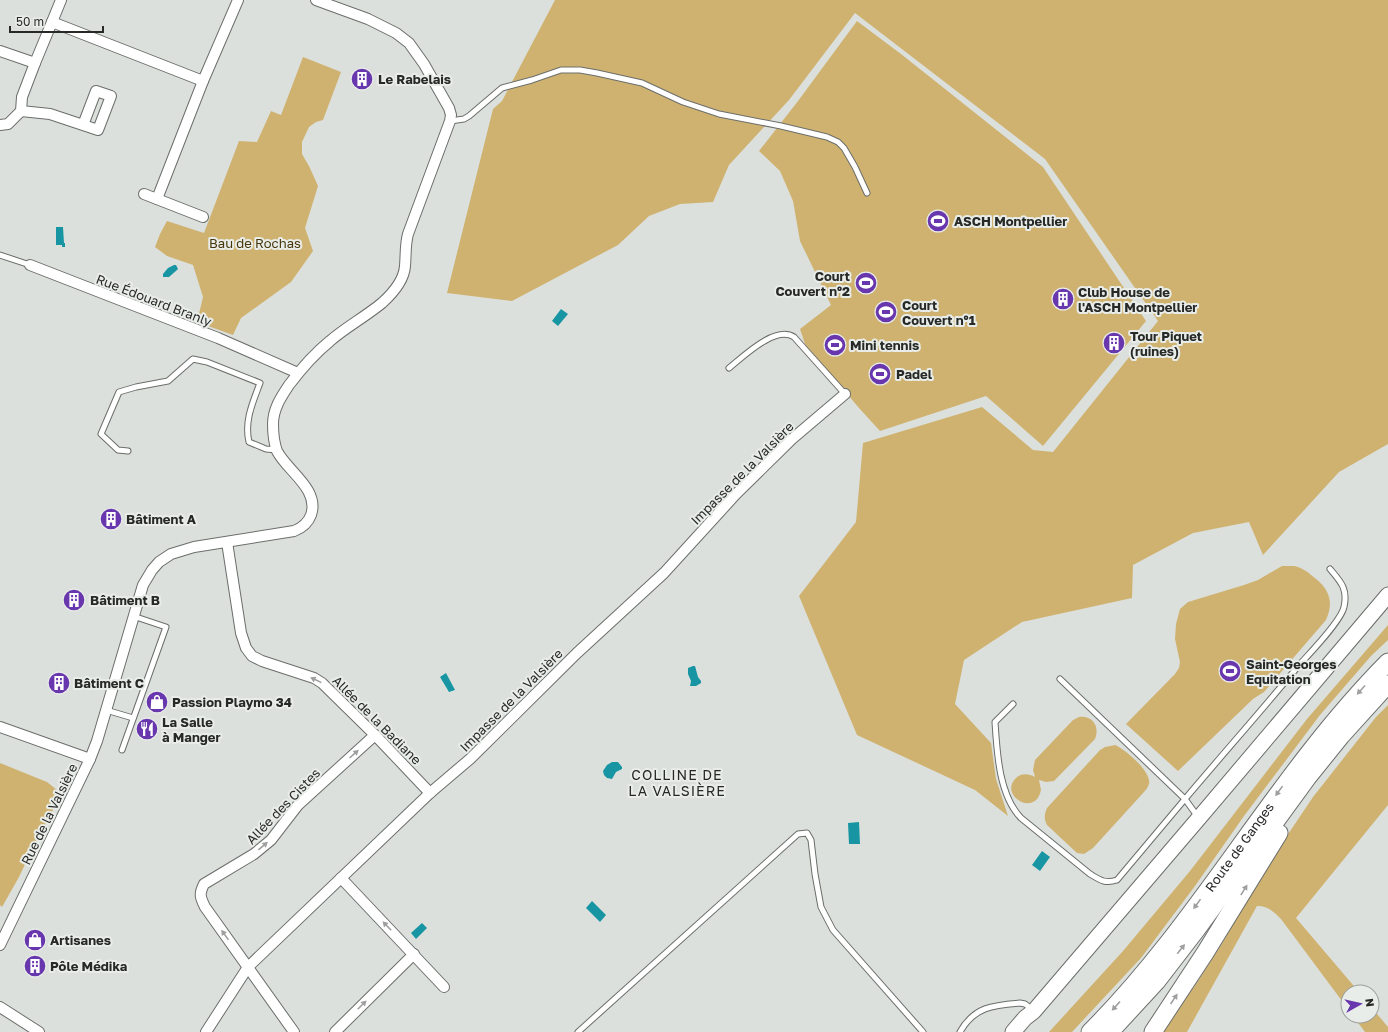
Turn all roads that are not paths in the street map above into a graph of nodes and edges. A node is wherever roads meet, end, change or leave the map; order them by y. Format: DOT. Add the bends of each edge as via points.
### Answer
graph roads {
  1 [pos="61,0"];
  2 [pos="238,0"];
  3 [pos="316,0"];
  4 [pos="52,22"];
  5 [pos="0,51"];
  6 [pos="35,63"];
  7 [pos="203,81"];
  8 [pos="21,111"];
  9 [pos="450,121"];
  10 [pos="0,125"];
  11 [pos="83,125"];
  12 [pos="866,193"];
  13 [pos="144,194"];
  14 [pos="157,199"];
  15 [pos="204,216"];
  16 [pos="0,255"];
  17 [pos="30,265"];
  18 [pos="729,368"];
  19 [pos="298,373"];
  20 [pos="844,394"];
  21 [pos="277,450"];
  22 [pos="128,451"];
  23 [pos="227,542"];
  24 [pos="1330,569"];
  25 [pos="1388,595"];
  26 [pos="133,616"];
  27 [pos="1388,662"];
  28 [pos="1060,679"];
  29 [pos="1388,684"];
  30 [pos="1388,695"];
  31 [pos="1013,704"];
  32 [pos="106,710"];
  33 [pos="133,718"];
  34 [pos="0,727"];
  35 [pos="375,734"];
  36 [pos="122,750"];
  37 [pos="90,759"];
  38 [pos="430,793"];
  39 [pos="1185,799"];
  40 [pos="1199,818"];
  41 [pos="341,878"];
  42 [pos="0,945"];
  43 [pos="414,954"];
  44 [pos="248,966"];
  45 [pos="444,987"];
  46 [pos="0,1007"];
  47 [pos="1034,1010"];
  48 [pos="40,1032"];
  49 [pos="206,1032"];
  50 [pos="294,1032"];
  51 [pos="335,1032"];
  52 [pos="578,1032"];
  53 [pos="923,1032"];
  54 [pos="960,1032"];
  55 [pos="1013,1032"];
  56 [pos="1025,1032"];
  57 [pos="1090,1032"];
  58 [pos="1110,1032"];
  59 [pos="1153,1032"];
  1 -- 4 [label="street"];
  2 -- 7 [label="street"];
  3 -- 9 [label="street" via="396,32 409,43 449,108"];
  4 -- 6 [label="street"];
  4 -- 7 [label="street"];
  5 -- 6 [label="street"];
  6 -- 8 [label="street" via="22,97"];
  7 -- 14 [label="street"];
  8 -- 10 [label="street" via="8,124"];
  8 -- 11 [label="street" via="50,114"];
  9 -- 12 [label="lane" via="469,116 502,88 561,70 580,70 642,83 683,102 719,114 827,137 844,148"];
  9 -- 19 [label="street" via="408,234 405,268 401,280 388,298 330,340"];
  13 -- 14 [label="street"];
  14 -- 15 [label="street"];
  16 -- 17 [label="lane, Rue Édouard Branly"];
  17 -- 19 [label="street, Rue Édouard Branly" via="218,338"];
  18 -- 20 [label="lane" via="765,340 790,334"];
  19 -- 21 [label="street" via="282,395 274,413"];
  20 -- 38 [label="street, Impasse de la Valsière" via="792,439 736,494 664,573 577,653 470,759"];
  21 -- 22 [label="lane" via="248,442 249,414 260,383 193,359 168,381 119,392 101,434 118,450"];
  21 -- 23 [label="street" via="310,494 313,506 309,521 294,532"];
  23 -- 26 [label="street" via="179,551 159,562 143,584"];
  35 -- 23 [label="street, Allée de la Badiane, one-way" via="322,683 252,656 241,633"];
  24 -- 39 [label="lane" via="1346,591 1342,614"];
  25 -- 40 [label="street"];
  26 -- 32 [label="street"];
  26 -- 33 [label="lane" via="166,627"];
  27 -- 57 [label="main road, Route de Ganges, one-way" via="1355,697 1284,784 1151,964"];
  28 -- 39 [label="lane"];
  58 -- 29 [label="main road, Route de Ganges, one-way" via="1157,981 1308,777"];
  59 -- 30 [label="main road, one-way" via="1277,836 1338,753"];
  31 -- 39 [label="lane" via="995,722 997,757 1010,802 1021,818 1100,880 1117,880"];
  32 -- 33 [label="lane"];
  32 -- 37 [label="street"];
  33 -- 36 [label="lane"];
  34 -- 37 [label="street, Rue de la Valsière"];
  35 -- 38 [label="street, Allée de la Badiane"];
  44 -- 35 [label="street, Allée des Cistes, one-way" via="205,907 200,898 200,890 204,884 254,854 271,840 298,805"];
  37 -- 42 [label="street, Rue de la Valsière"];
  38 -- 41 [label="street, Impasse de la Valsière"];
  39 -- 40 [label="lane"];
  40 -- 47 [label="street"];
  43 -- 41 [label="street, one-way"];
  41 -- 44 [label="street, Impasse de la Valsière"];
  43 -- 45 [label="street"];
  51 -- 43 [label="street, one-way"];
  44 -- 49 [label="street, Impasse de la Valsière"];
  44 -- 50 [label="street"];
  46 -- 48 [label="street"];
  47 -- 54 [label="lane" via="1020,1003 985,1009 975,1013"];
  47 -- 55 [label="street"];
  47 -- 56 [label="street"];
  52 -- 53 [label="lane" via="798,834 807,833 811,840 814,874 821,907 833,930"];
}
